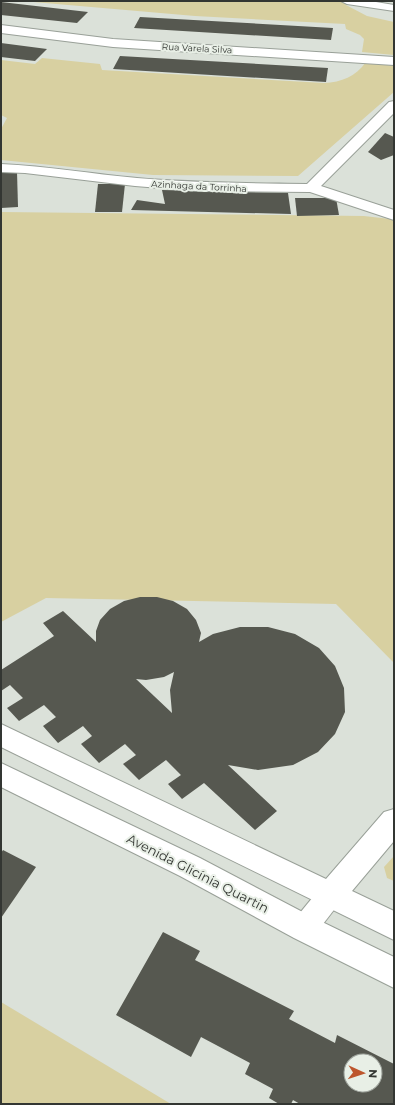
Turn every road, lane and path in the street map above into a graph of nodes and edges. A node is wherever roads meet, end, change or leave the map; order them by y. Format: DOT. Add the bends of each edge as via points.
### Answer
graph roads {
  1 [pos="347,1"];
  2 [pos="394,8"];
  3 [pos="1,29"];
  4 [pos="394,61"];
  5 [pos="390,114"];
  6 [pos="1,168"];
  7 [pos="311,188"];
  8 [pos="394,214"];
  9 [pos="1,735"];
  10 [pos="1,774"];
  11 [pos="394,821"];
  12 [pos="331,894"];
  13 [pos="394,926"];
  14 [pos="304,928"];
  15 [pos="394,973"];
  1 -- 2 [label="street"];
  3 -- 4 [label="street, Rua Varela Silva" via="113,42"];
  5 -- 7 [label="street"];
  6 -- 7 [label="street, Azinhaga da Torrinha" via="196,187"];
  7 -- 8 [label="street, Azinhaga da Torrinha"];
  9 -- 12 [label="street"];
  10 -- 14 [label="street, Avenida Glicínia Quartin" via="190,867"];
  11 -- 12 [label="street"];
  12 -- 13 [label="street"];
  12 -- 14 [label="lane"];
  14 -- 15 [label="street, Avenida Glicínia Quartin"];
}
